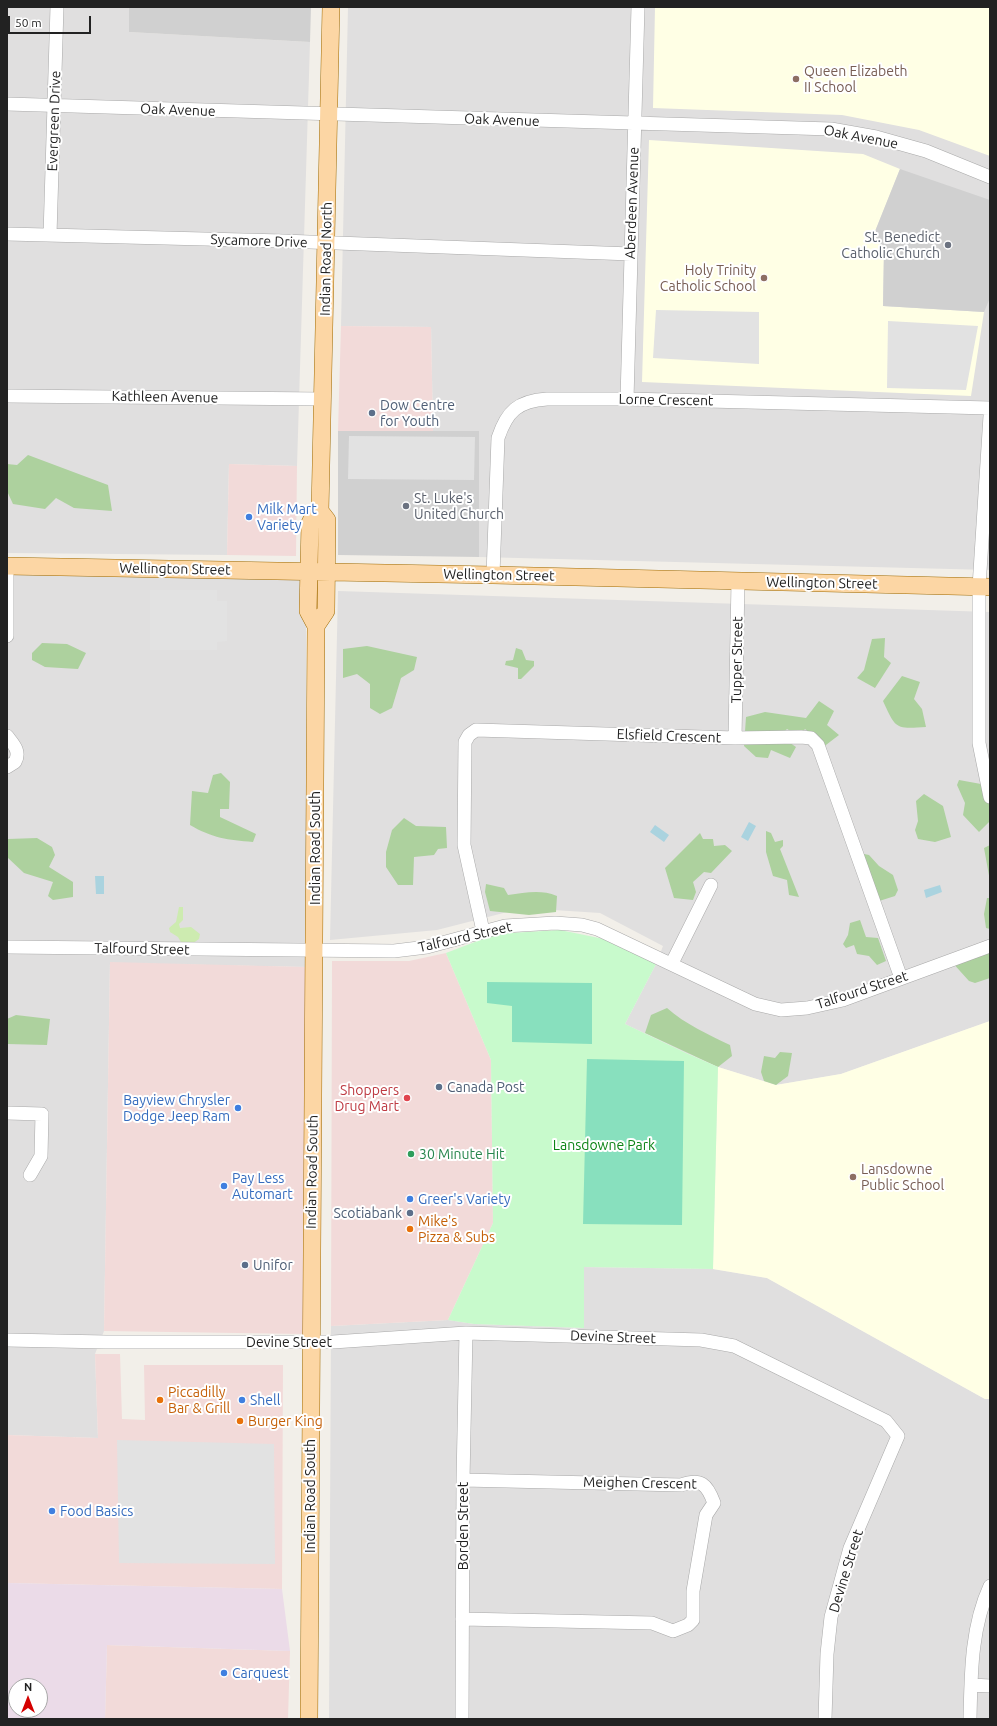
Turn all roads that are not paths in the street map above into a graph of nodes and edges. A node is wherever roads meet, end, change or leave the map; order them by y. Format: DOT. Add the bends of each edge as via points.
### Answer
graph roads {
  1 [pos="57,7"];
  2 [pos="331,7"];
  3 [pos="638,7"];
  4 [pos="7,104"];
  5 [pos="54,106"];
  6 [pos="328,114"];
  7 [pos="635,124"];
  8 [pos="990,177"];
  9 [pos="7,234"];
  10 [pos="50,235"];
  11 [pos="326,244"];
  12 [pos="630,254"];
  13 [pos="7,396"];
  14 [pos="323,399"];
  15 [pos="627,399"];
  16 [pos="990,408"];
  17 [pos="990,416"];
  18 [pos="320,512"];
  19 [pos="7,566"];
  20 [pos="328,571"];
  21 [pos="308,572"];
  22 [pos="493,575"];
  23 [pos="738,581"];
  24 [pos="985,587"];
  25 [pos="316,626"];
  26 [pos="7,636"];
  27 [pos="7,736"];
  28 [pos="735,738"];
  29 [pos="12,763"];
  30 [pos="990,795"];
  31 [pos="711,885"];
  32 [pos="483,931"];
  33 [pos="990,946"];
  34 [pos="7,947"];
  35 [pos="314,952"];
  36 [pos="672,963"];
  37 [pos="901,978"];
  38 [pos="7,1113"];
  39 [pos="30,1175"];
  40 [pos="466,1333"];
  41 [pos="7,1340"];
  42 [pos="311,1342"];
  43 [pos="463,1480"];
  44 [pos="990,1586"];
  45 [pos="462,1619"];
  46 [pos="971,1685"];
  47 [pos="990,1686"];
  48 [pos="309,1719"];
  49 [pos="462,1719"];
  50 [pos="825,1719"];
  51 [pos="970,1719"];
  1 -- 5 [label="street, Evergreen Drive"];
  2 -- 6 [label="main road, Indian Road North"];
  3 -- 7 [label="street, Aberdeen Avenue"];
  4 -- 5 [label="street, Oak Avenue"];
  5 -- 6 [label="street, Oak Avenue"];
  5 -- 10 [label="street, Evergreen Drive"];
  6 -- 7 [label="street, Oak Avenue"];
  6 -- 11 [label="main road, Indian Road North"];
  7 -- 8 [label="street, Oak Avenue" via="831,129 876,137 926,152"];
  7 -- 12 [label="street, Aberdeen Avenue"];
  9 -- 10 [label="street, Sycamore Drive"];
  10 -- 11 [label="street, Sycamore Drive"];
  11 -- 12 [label="street, Sycamore Drive"];
  11 -- 14 [label="main road, Indian Road North"];
  12 -- 15 [label="street, Aberdeen Avenue"];
  13 -- 14 [label="street, Kathleen Avenue"];
  14 -- 18 [label="main road, Indian Road North"];
  15 -- 16 [label="street, Lorne Crescent"];
  15 -- 22 [label="street, Lorne Crescent" via="535,400 513,410 504,421 498,438"];
  17 -- 24 [label="street"];
  18 -- 20 [label="main road, Indian Road North" via="327,520"];
  18 -- 21 [label="main road" via="310,522"];
  19 -- 21 [label="main road, Wellington Street"];
  19 -- 26 [label="street"];
  20 -- 21 [label="main road, Wellington Street"];
  20 -- 22 [label="main road, Wellington Street"];
  20 -- 25 [label="main road" via="326,611"];
  21 -- 25 [label="main road, Indian Road South" via="308,611"];
  22 -- 23 [label="main road, Wellington Street"];
  23 -- 24 [label="main road, Wellington Street"];
  23 -- 28 [label="street, Tupper Street"];
  24 -- 30 [label="street" via="978,743"];
  25 -- 35 [label="main road, Indian Road South"];
  27 -- 29 [label="street" via="18,754"];
  28 -- 32 [label="street, Elsfield Crescent" via="476,730 468,735 465,742 464,845"];
  28 -- 37 [label="street, Elsfield Crescent" via="801,737 811,738 818,745"];
  31 -- 36 [label="street"];
  32 -- 35 [label="street, Talfourd Street" via="426,947 394,952"];
  32 -- 36 [label="street, Talfourd Street" via="527,924 582,925 597,929"];
  33 -- 37 [label="street, Talfourd Street"];
  34 -- 35 [label="street, Talfourd Street"];
  35 -- 42 [label="main road, Indian Road South"];
  36 -- 37 [label="street, Talfourd Street" via="755,1004 781,1010 807,1008 843,1000"];
  38 -- 39 [label="street" via="42,1114 41,1156"];
  40 -- 42 [label="street, Devine Street"];
  40 -- 43 [label="street, Borden Street"];
  40 -- 50 [label="street, Devine Street" via="701,1340 734,1346 886,1421 898,1436 850,1548 832,1617 827,1654"];
  41 -- 42 [label="street, Devine Street"];
  42 -- 48 [label="main road, Indian Road South"];
  43 -- 45 [label="street, Borden Street"];
  43 -- 45 [label="street, Meighen Crescent" via="681,1485 693,1481 703,1484 710,1492 714,1503 706,1515 693,1591 692,1620 688,1625 673,1631 652,1623"];
  44 -- 46 [label="street" via="983,1600 976,1630"];
  45 -- 49 [label="street, Borden Street"];
  46 -- 47 [label="street"];
  46 -- 51 [label="street"];
}
